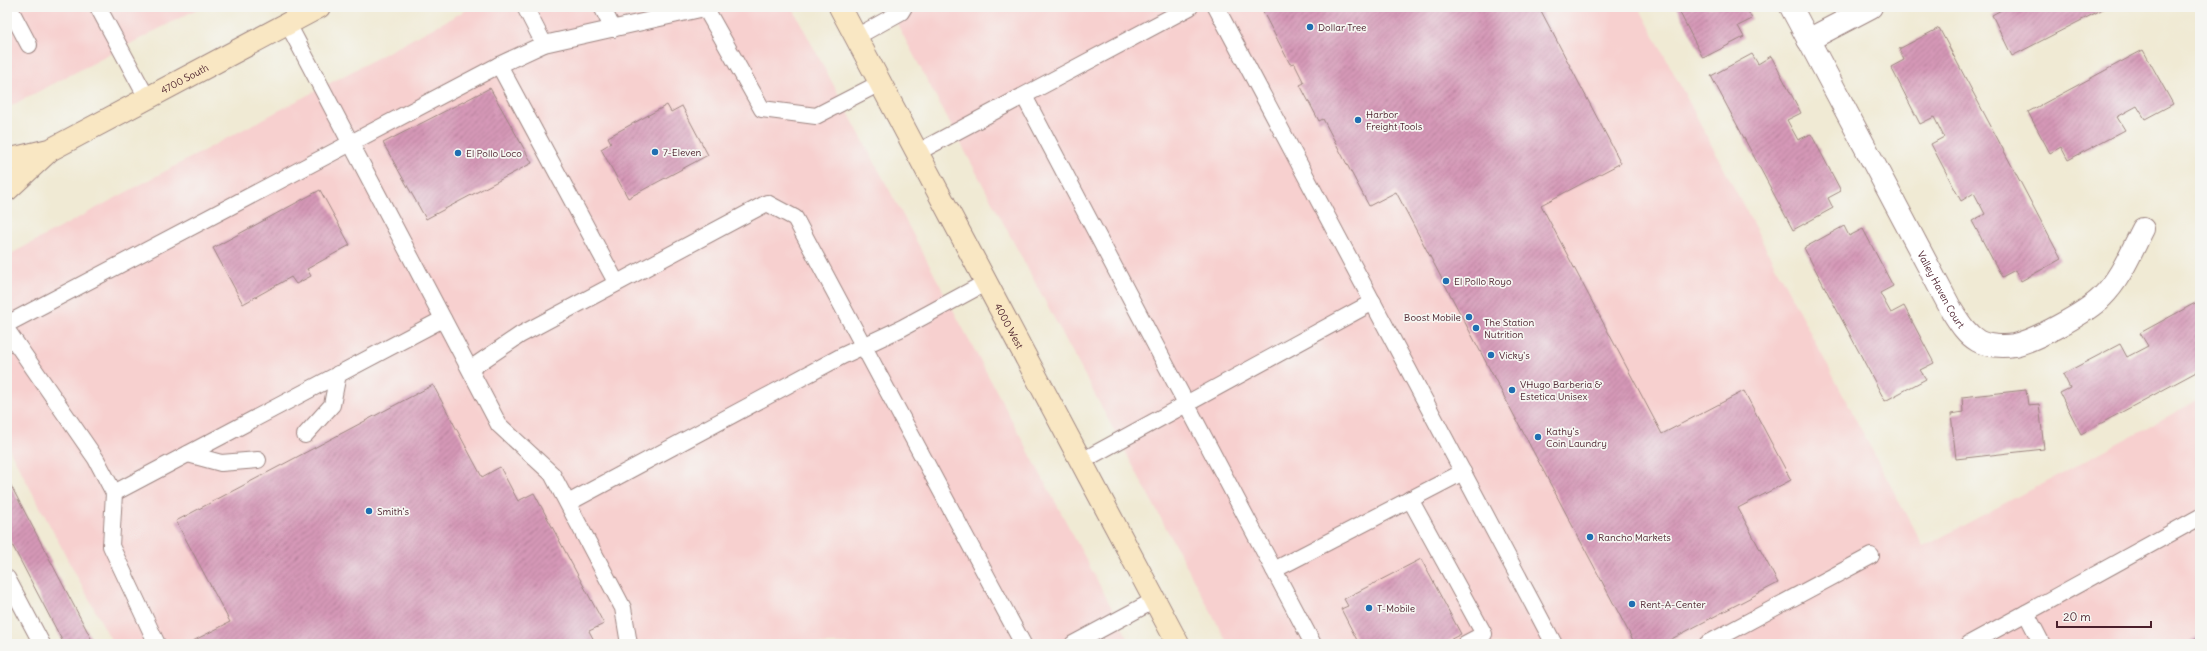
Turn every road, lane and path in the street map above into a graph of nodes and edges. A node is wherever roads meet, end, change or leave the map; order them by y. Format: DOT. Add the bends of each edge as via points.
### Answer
graph roads {
  1 [pos="9,7"];
  2 [pos="319,7"];
  3 [pos="525,7"];
  4 [pos="602,7"];
  5 [pos="840,7"];
  6 [pos="904,7"];
  7 [pos="1190,7"];
  8 [pos="1216,7"];
  9 [pos="1791,7"];
  10 [pos="1871,7"];
  11 [pos="102,8"];
  12 [pos="707,8"];
  13 [pos="288,24"];
  14 [pos="614,29"];
  15 [pos="856,37"];
  16 [pos="1808,40"];
  17 [pos="544,44"];
  18 [pos="29,45"];
  19 [pos="499,65"];
  20 [pos="880,82"];
  21 [pos="1024,96"];
  22 [pos="147,98"];
  23 [pos="352,142"];
  24 [pos="50,150"];
  25 [pos="918,152"];
  26 [pos="7,160"];
  27 [pos="7,190"];
  28 [pos="2143,229"];
  29 [pos="616,282"];
  30 [pos="985,283"];
  31 [pos="1373,302"];
  32 [pos="443,319"];
  33 [pos="7,324"];
  34 [pos="7,330"];
  35 [pos="864,346"];
  36 [pos="470,369"];
  37 [pos="338,374"];
  38 [pos="1187,404"];
  39 [pos="305,435"];
  40 [pos="188,454"];
  41 [pos="258,460"];
  42 [pos="1080,462"];
  43 [pos="1463,472"];
  44 [pos="114,493"];
  45 [pos="1410,499"];
  46 [pos="568,503"];
  47 [pos="2200,517"];
  48 [pos="1871,556"];
  49 [pos="1274,570"];
  50 [pos="7,578"];
  51 [pos="1155,600"];
  52 [pos="2026,613"];
  53 [pos="42,644"];
  54 [pos="157,644"];
  55 [pos="629,644"];
  56 [pos="1023,644"];
  57 [pos="1073,644"];
  58 [pos="1178,644"];
  59 [pos="1313,644"];
  60 [pos="1465,644"];
  61 [pos="1554,644"];
  62 [pos="1707,644"];
  63 [pos="1969,644"];
  64 [pos="2042,644"];
  1 -- 18 [label="lane"];
  2 -- 13 [label="street, 4700 South"];
  3 -- 17 [label="lane"];
  4 -- 14 [label="lane"];
  5 -- 15 [label="street, 4000 West"];
  6 -- 15 [label="lane" via="901,12"];
  7 -- 21 [label="lane"];
  8 -- 31 [label="lane"];
  9 -- 16 [label="street, Valley Haven Court"];
  10 -- 16 [label="street"];
  11 -- 22 [label="lane"];
  12 -- 14 [label="lane"];
  12 -- 20 [label="lane" via="762,109 816,116"];
  13 -- 22 [label="street, 4700 South"];
  13 -- 23 [label="lane"];
  14 -- 17 [label="lane"];
  15 -- 20 [label="street, 4000 West"];
  16 -- 28 [label="street, Valley Haven Court" via="1952,311 1969,334 1979,342 2002,346 2024,342 2086,310 2102,298 2114,284"];
  17 -- 19 [label="lane"];
  19 -- 23 [label="lane"];
  19 -- 29 [label="lane"];
  20 -- 25 [label="street, 4000 West"];
  21 -- 25 [label="lane"];
  21 -- 38 [label="lane"];
  22 -- 24 [label="street, 4700 South"];
  23 -- 32 [label="lane"];
  23 -- 33 [label="lane"];
  24 -- 26 [label="street, 4700 South"];
  24 -- 27 [label="street, 4700 South"];
  25 -- 30 [label="street, 4000 West"];
  29 -- 35 [label="lane" via="767,203 795,218"];
  29 -- 36 [label="lane" via="520,335"];
  30 -- 35 [label="lane"];
  30 -- 42 [label="street, 4000 West"];
  31 -- 38 [label="lane"];
  31 -- 43 [label="lane"];
  32 -- 36 [label="lane"];
  32 -- 37 [label="lane"];
  34 -- 44 [label="lane" via="96,459"];
  35 -- 46 [label="lane"];
  35 -- 56 [label="lane"];
  36 -- 46 [label="lane" via="499,425 552,474"];
  37 -- 39 [label="lane" via="332,405"];
  37 -- 40 [label="lane"];
  38 -- 42 [label="lane"];
  38 -- 49 [label="lane"];
  40 -- 41 [label="lane" via="221,463"];
  40 -- 44 [label="lane"];
  42 -- 51 [label="street, 4000 West"];
  43 -- 45 [label="lane"];
  43 -- 61 [label="lane"];
  44 -- 54 [label="lane" via="111,546"];
  45 -- 49 [label="lane"];
  45 -- 60 [label="lane" via="1484,634"];
  46 -- 55 [label="lane" via="623,608"];
  47 -- 52 [label="lane"];
  48 -- 62 [label="lane"];
  49 -- 59 [label="lane"];
  50 -- 53 [label="lane"];
  51 -- 57 [label="lane"];
  51 -- 58 [label="street, 4000 West"];
  52 -- 63 [label="lane"];
  52 -- 64 [label="lane"];
}
